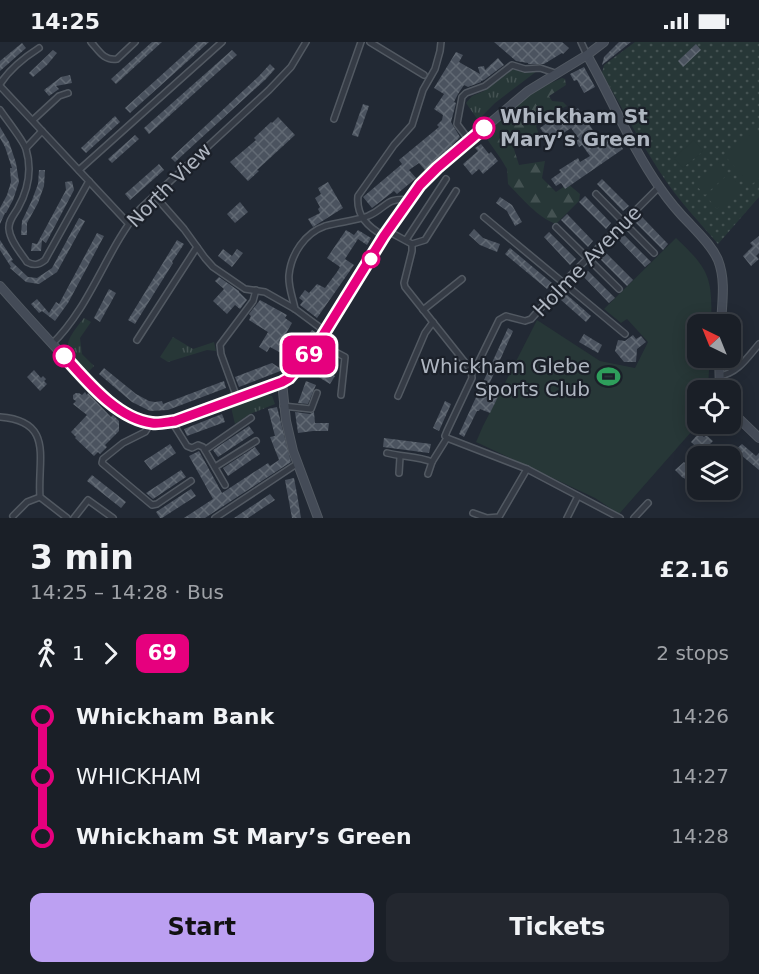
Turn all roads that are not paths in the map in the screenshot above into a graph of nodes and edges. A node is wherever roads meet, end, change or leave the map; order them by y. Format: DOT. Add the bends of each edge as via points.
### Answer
graph roads {
  1 [pos="91,42"];
  2 [pos="135,42"];
  3 [pos="222,42"];
  4 [pos="306,42"];
  5 [pos="361,42"];
  6 [pos="370,42"];
  7 [pos="383,42"];
  8 [pos="441,42"];
  9 [pos="581,42"];
  10 [pos="604,42"];
  11 [pos="39,48"];
  12 [pos="378,48"];
  13 [pos="587,55"];
  14 [pos="555,73"];
  15 [pos="424,75"];
  16 [pos="0,85"];
  17 [pos="68,93"];
  18 [pos="0,110"];
  19 [pos="334,118"];
  20 [pos="33,120"];
  21 [pos="42,131"];
  22 [pos="469,140"];
  23 [pos="26,148"];
  24 [pos="79,170"];
  25 [pos="446,179"];
  26 [pos="89,181"];
  27 [pos="659,187"];
  28 [pos="456,191"];
  29 [pos="596,194"];
  30 [pos="155,196"];
  31 [pos="409,200"];
  32 [pos="484,217"];
  33 [pos="362,218"];
  34 [pos="128,223"];
  35 [pos="623,223"];
  36 [pos="556,227"];
  37 [pos="386,234"];
  38 [pos="409,242"];
  39 [pos="197,247"];
  40 [pos="654,253"];
  41 [pos="588,259"];
  42 [pos="462,279"];
  43 [pos="564,282"];
  44 [pos="0,286"];
  45 [pos="620,289"];
  46 [pos="256,290"];
  47 [pos="295,309"];
  48 [pos="423,309"];
  49 [pos="722,314"];
  50 [pos="433,322"];
  51 [pos="628,325"];
  52 [pos="326,332"];
  53 [pos="137,340"];
  54 [pos="318,343"];
  55 [pos="52,344"];
  56 [pos="759,344"];
  57 [pos="719,368"];
  58 [pos="471,370"];
  59 [pos="719,376"];
  60 [pos="719,380"];
  61 [pos="282,382"];
  62 [pos="317,393"];
  63 [pos="341,395"];
  64 [pos="398,396"];
  65 [pos="237,398"];
  66 [pos="284,406"];
  67 [pos="0,417"];
  68 [pos="251,418"];
  69 [pos="741,421"];
  70 [pos="172,422"];
  71 [pos="151,423"];
  72 [pos="447,438"];
  73 [pos="759,438"];
  74 [pos="256,441"];
  75 [pos="205,450"];
  76 [pos="387,453"];
  77 [pos="400,457"];
  78 [pos="432,462"];
  79 [pos="298,463"];
  80 [pos="215,467"];
  81 [pos="526,469"];
  82 [pos="399,473"];
  83 [pos="428,474"];
  84 [pos="191,481"];
  85 [pos="225,485"];
  86 [pos="578,496"];
  87 [pos="40,497"];
  88 [pos="648,503"];
  89 [pos="473,513"];
  90 [pos="14,516"];
  91 [pos="67,518"];
  92 [pos="74,518"];
  93 [pos="113,518"];
  94 [pos="215,518"];
  95 [pos="318,518"];
  96 [pos="567,518"];
  97 [pos="620,518"];
  98 [pos="634,518"];
  1 -- 2 [label="street" via="106,58 117,59"];
  3 -- 24 [label="street"];
  4 -- 30 [label="street, North View" via="291,67 269,90"];
  5 -- 19 [label="street"];
  6 -- 12 [label="street"];
  7 -- 12 [label="street"];
  8 -- 33 [label="street" via="435,69 423,90 412,125 358,196"];
  9 -- 13 [label="street"];
  10 -- 13 [label="main road"];
  11 -- 16 [label="street" via="5,76"];
  12 -- 15 [label="street"];
  13 -- 14 [label="main road"];
  13 -- 27 [label="main road"];
  14 -- 22 [label="main road"];
  14 -- 22 [label="street" via="512,65 485,86 466,93 457,124"];
  16 -- 20 [label="street"];
  17 -- 20 [label="street" via="59,96"];
  18 -- 23 [label="street"];
  20 -- 21 [label="street"];
  21 -- 23 [label="street"];
  21 -- 24 [label="street"];
  22 -- 31 [label="main road"];
  23 -- 26 [label="street" via="28,182 9,232 27,262 37,265 45,260"];
  24 -- 26 [label="street"];
  25 -- 38 [label="street"];
  26 -- 34 [label="street"];
  27 -- 35 [label="street, Holme Avenue"];
  27 -- 49 [label="main road" via="716,256 723,284"];
  28 -- 38 [label="street" via="425,240"];
  29 -- 35 [label="street"];
  30 -- 34 [label="street, North View"];
  30 -- 39 [label="street"];
  31 -- 33 [label="street" via="390,201"];
  31 -- 37 [label="main road"];
  32 -- 43 [label="street"];
  33 -- 37 [label="street" via="375,231"];
  33 -- 47 [label="street" via="318,228 301,244 289,277"];
  34 -- 55 [label="street, North View" via="75,316"];
  35 -- 40 [label="street"];
  35 -- 41 [label="street, Holme Avenue"];
  36 -- 41 [label="street"];
  37 -- 38 [label="street"];
  37 -- 52 [label="main road"];
  38 -- 48 [label="street" via="412,251 404,283"];
  39 -- 46 [label="street" via="213,267 245,289"];
  39 -- 53 [label="street"];
  41 -- 43 [label="street, Holme Avenue"];
  41 -- 45 [label="street"];
  42 -- 48 [label="street"];
  43 -- 51 [label="street" via="623,332"];
  43 -- 58 [label="street, Holme Avenue" via="531,319 506,316 499,320"];
  44 -- 55 [label="main road"];
  46 -- 47 [label="street"];
  46 -- 65 [label="street" via="253,301 220,345"];
  47 -- 52 [label="street"];
  48 -- 50 [label="street"];
  50 -- 58 [label="street"];
  50 -- 64 [label="street"];
  52 -- 54 [label="main road"];
  54 -- 61 [label="main road"];
  54 -- 63 [label="street" via="345,357"];
  55 -- 71 [label="main road" via="103,397 128,415"];
  56 -- 59 [label="street" via="738,368"];
  57 -- 59 [label="main road"];
  58 -- 72 [label="street, Holme Avenue" via="472,378"];
  59 -- 60 [label="main road"];
  61 -- 65 [label="main road"];
  61 -- 66 [label="main road"];
  62 -- 66 [label="street" via="311,409"];
  65 -- 70 [label="main road"];
  66 -- 79 [label="main road"];
  67 -- 87 [label="street" via="26,424 39,438"];
  68 -- 75 [label="street"];
  69 -- 73 [label="main road"];
  70 -- 71 [label="main road"];
  70 -- 75 [label="street" via="187,446 200,445"];
  71 -- 84 [label="street" via="145,432 114,449 102,462 152,505"];
  72 -- 78 [label="street, Holme Avenue"];
  72 -- 81 [label="street"];
  74 -- 80 [label="street"];
  75 -- 80 [label="street"];
  76 -- 77 [label="street"];
  77 -- 78 [label="street"];
  77 -- 82 [label="street"];
  78 -- 83 [label="street, Holme Avenue"];
  79 -- 94 [label="street"];
  79 -- 95 [label="main road"];
  80 -- 85 [label="street"];
  81 -- 86 [label="street"];
  81 -- 89 [label="street" via="499,517"];
  86 -- 96 [label="street"];
  86 -- 97 [label="street"];
  87 -- 90 [label="street" via="27,502"];
  87 -- 91 [label="street"];
  88 -- 98 [label="street"];
  92 -- 93 [label="street" via="88,500"];
}
